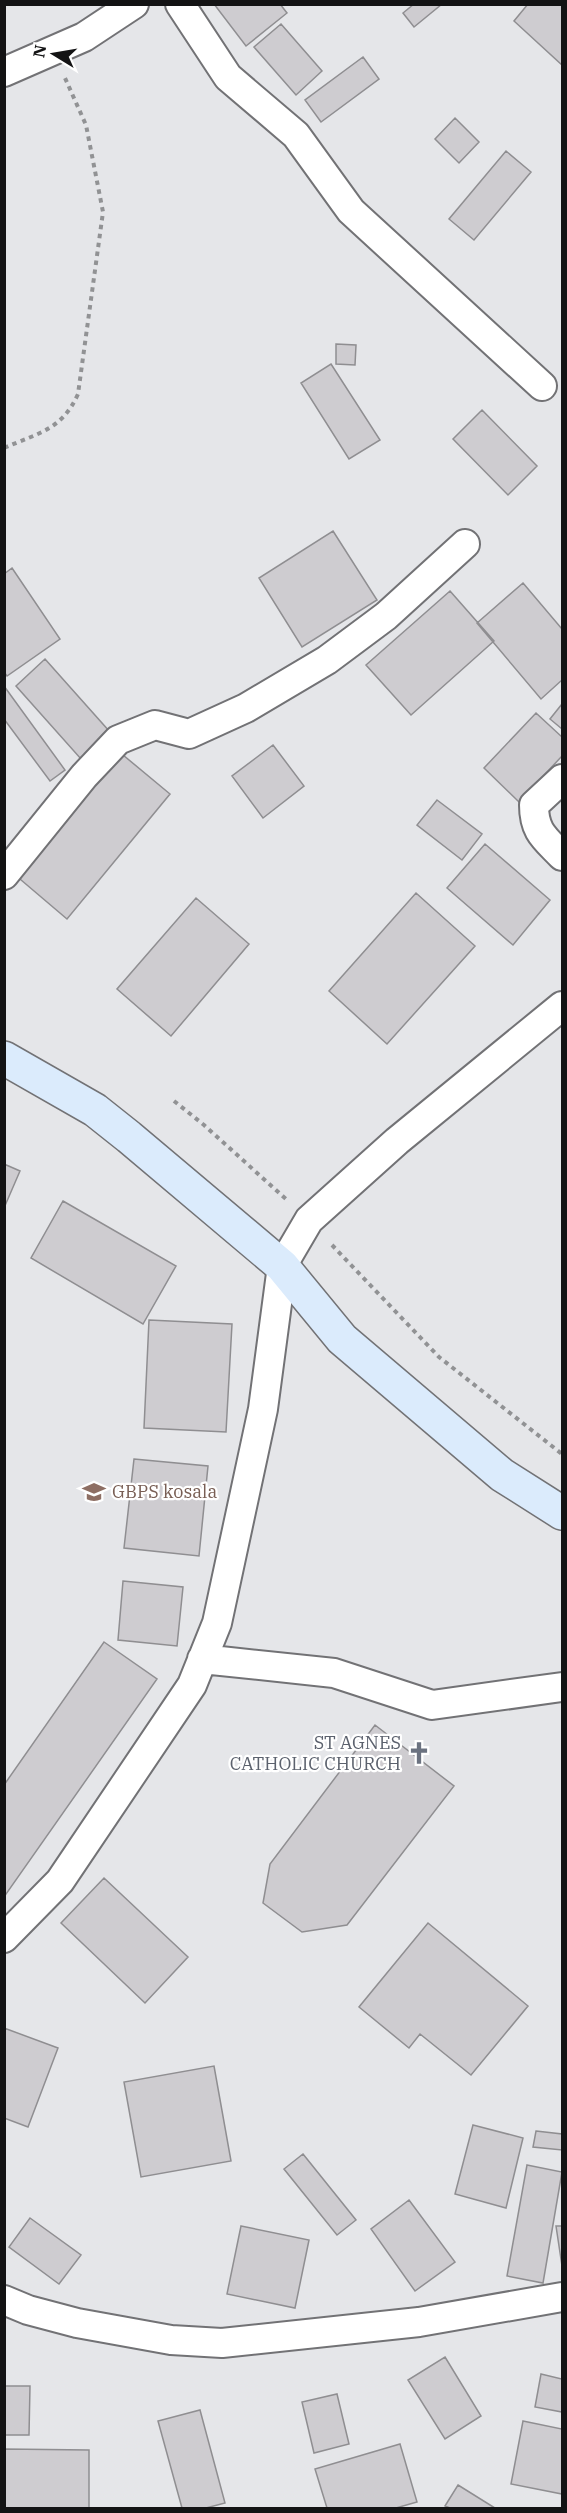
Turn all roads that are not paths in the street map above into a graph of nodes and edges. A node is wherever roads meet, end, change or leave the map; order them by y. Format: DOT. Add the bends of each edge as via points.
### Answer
graph roads {
  1 [pos="134,4"];
  2 [pos="180,4"];
  3 [pos="4,72"];
  4 [pos="542,386"];
  5 [pos="465,544"];
  6 [pos="562,779"];
  7 [pos="562,856"];
  8 [pos="4,875"];
  9 [pos="562,1006"];
  10 [pos="4,1058"];
  11 [pos="282,1266"];
  12 [pos="562,1513"];
  13 [pos="202,1659"];
  14 [pos="562,1687"];
  15 [pos="4,1938"];
  16 [pos="562,2297"];
  17 [pos="4,2300"];
  1 -- 3 [label="street" via="84,38"];
  2 -- 4 [label="street" via="228,77 296,135 351,211"];
  5 -- 8 [label="street" via="327,660 246,708 189,734 155,725 118,740"];
  6 -- 7 [label="street" via="534,805 534,817 538,832"];
  9 -- 11 [label="street" via="397,1141 309,1220"];
  10 -- 11 [label="main road" via="95,1110"];
  11 -- 12 [label="main road" via="342,1339 502,1475"];
  11 -- 13 [label="street" via="263,1409 217,1623"];
  13 -- 14 [label="street" via="334,1673 432,1706"];
  13 -- 15 [label="street" via="192,1685 60,1881"];
  16 -- 17 [label="street" via="419,2322 222,2343 171,2340 77,2323"];
}
